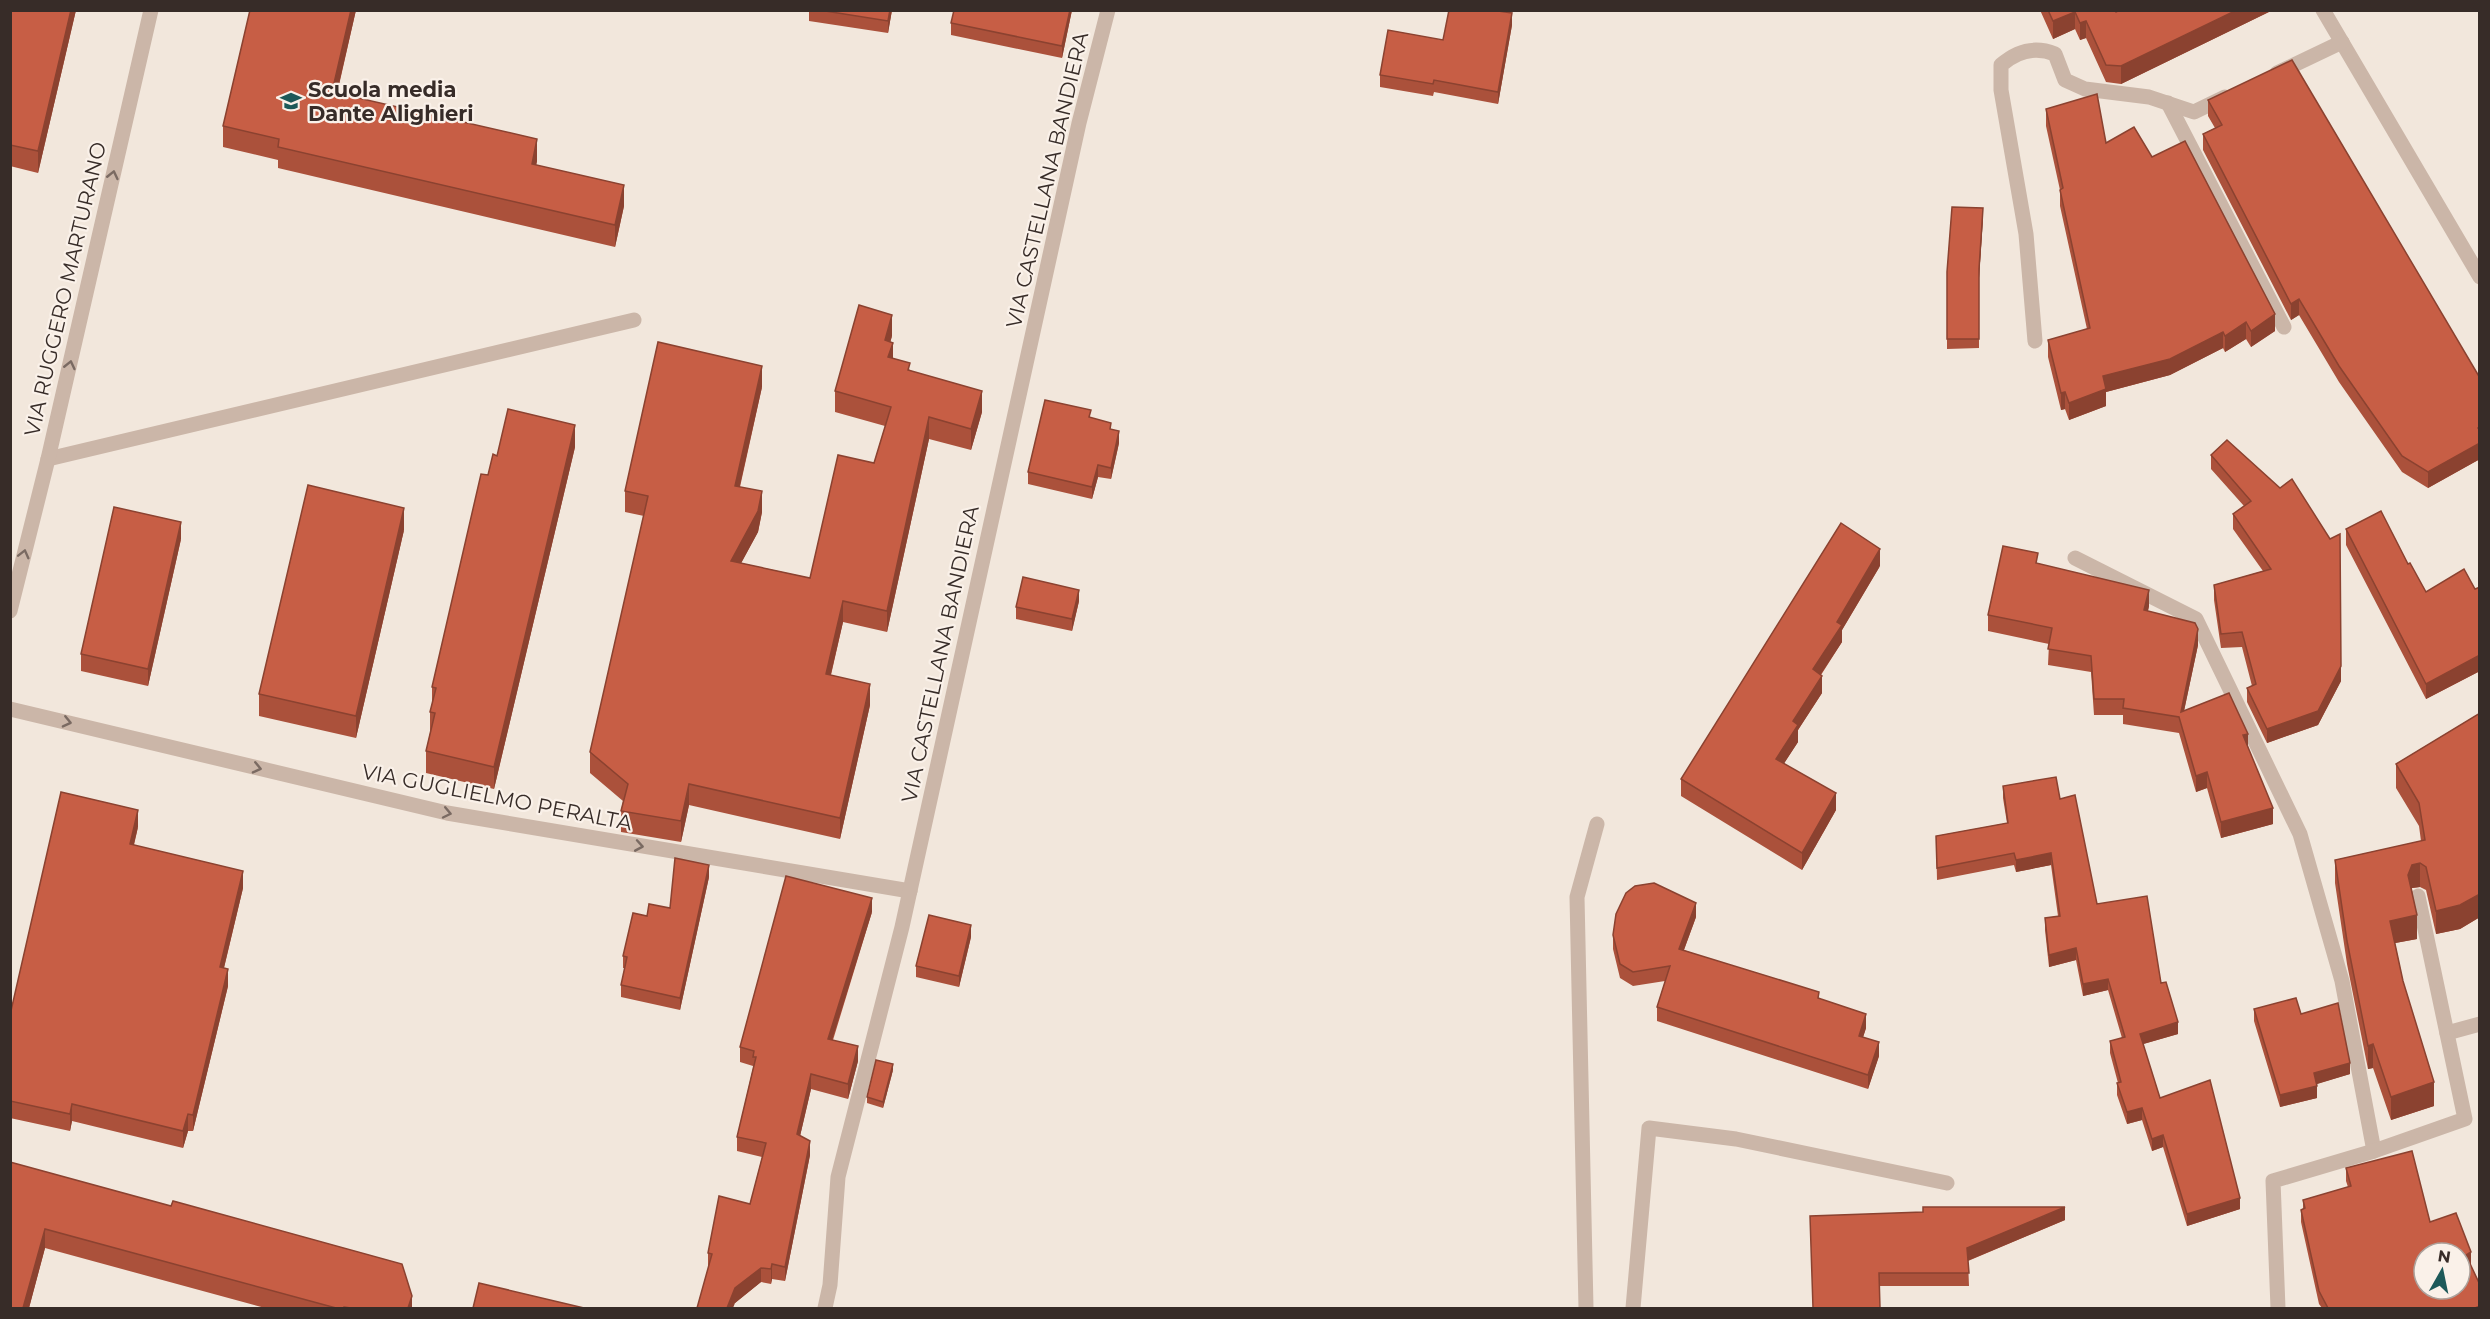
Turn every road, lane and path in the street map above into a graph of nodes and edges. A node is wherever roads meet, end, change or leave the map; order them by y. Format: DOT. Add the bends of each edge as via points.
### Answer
graph roads {
  1 [pos="151,10"];
  2 [pos="1108,10"];
  3 [pos="2323,10"];
  4 [pos="2342,42"];
  5 [pos="2268,77"];
  6 [pos="2236,92"];
  7 [pos="2168,103"];
  8 [pos="2480,277"];
  9 [pos="634,320"];
  10 [pos="2284,327"];
  11 [pos="2035,341"];
  12 [pos="48,459"];
  13 [pos="2075,558"];
  14 [pos="10,611"];
  15 [pos="10,709"];
  16 [pos="1597,825"];
  17 [pos="910,891"];
  18 [pos="2418,896"];
  19 [pos="2480,1024"];
  20 [pos="2447,1033"];
  21 [pos="2374,1151"];
  22 [pos="1947,1183"];
  23 [pos="825,1308"];
  24 [pos="1586,1308"];
  25 [pos="1633,1308"];
  26 [pos="2278,1308"];
  12 -- 1 [label="street, VIA RUGGERO MARTURANO, one-way"];
  2 -- 17 [label="street, VIA CASTELLANA BANDIERA" via="1079,123"];
  3 -- 4 [label="street"];
  4 -- 5 [label="street"];
  4 -- 8 [label="street"];
  6 -- 7 [label="street" via="2194,112"];
  7 -- 10 [label="street"];
  7 -- 11 [label="street" via="2085,88 2065,80 2055,54 2042,49 2014,54 2001,65 2001,90 2026,234"];
  9 -- 12 [label="street"];
  14 -- 12 [label="street, VIA RUGGERO MARTURANO, one-way"];
  13 -- 21 [label="street" via="2196,619 2300,834 2342,981"];
  15 -- 17 [label="street, VIA GUGLIELMO PERALTA, one-way" via="447,813"];
  16 -- 24 [label="street" via="1577,897"];
  17 -- 23 [label="street, VIA CASTELLANA BANDIERA" via="838,1177"];
  18 -- 20 [label="street"];
  19 -- 20 [label="street"];
  20 -- 21 [label="street" via="2465,1119"];
  21 -- 26 [label="street" via="2273,1181"];
  22 -- 25 [label="street" via="1736,1140 1649,1128"];
}
